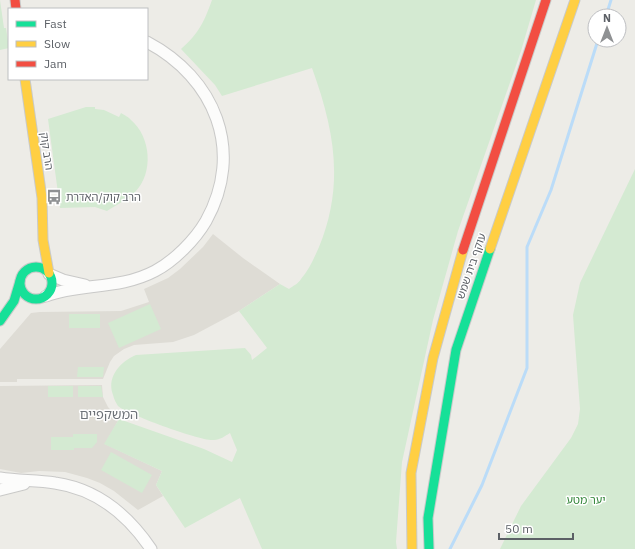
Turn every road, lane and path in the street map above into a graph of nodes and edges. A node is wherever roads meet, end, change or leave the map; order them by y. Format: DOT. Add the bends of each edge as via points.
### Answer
graph roads {
  1 [pos="546,0"];
  2 [pos="575,0"];
  3 [pos="148,43"];
  4 [pos="25,80"];
  5 [pos="43,226"];
  6 [pos="27,271"];
  7 [pos="49,274"];
  8 [pos="20,281"];
  9 [pos="96,287"];
  10 [pos="41,298"];
  11 [pos="2,319"];
  12 [pos="0,478"];
  13 [pos="39,481"];
  14 [pos="0,490"];
  15 [pos="151,549"];
  16 [pos="412,549"];
  17 [pos="429,549"];
  1 -- 16 [label="main road, עוקף בית שמש" via="456,269 433,358 411,473"];
  2 -- 17 [label="main road, עוקף בית שמש" via="456,350 428,518"];
  3 -- 9 [label="street" via="174,58 188,72 203,90 212,109 221,133 224,154 219,193 195,238 166,264 130,281"];
  4 -- 5 [label="main road, הרב קוק" via="42,198"];
  5 -- 6 [label="main road, הרב קוק"];
  5 -- 7 [label="main road, הרב קוק" via="44,253"];
  6 -- 7 [label="main road" via="39,268"];
  6 -- 8 [label="main road"];
  7 -- 9 [label="street" via="63,280"];
  7 -- 10 [label="main road" via="52,286"];
  8 -- 10 [label="main road" via="25,295"];
  8 -- 11 [label="main road" via="15,297"];
  9 -- 10 [label="street"];
  10 -- 11 [label="main road" via="22,304"];
  12 -- 13 [label="street"];
  13 -- 14 [label="street"];
  13 -- 15 [label="street" via="65,485 101,498 131,522"];
}
